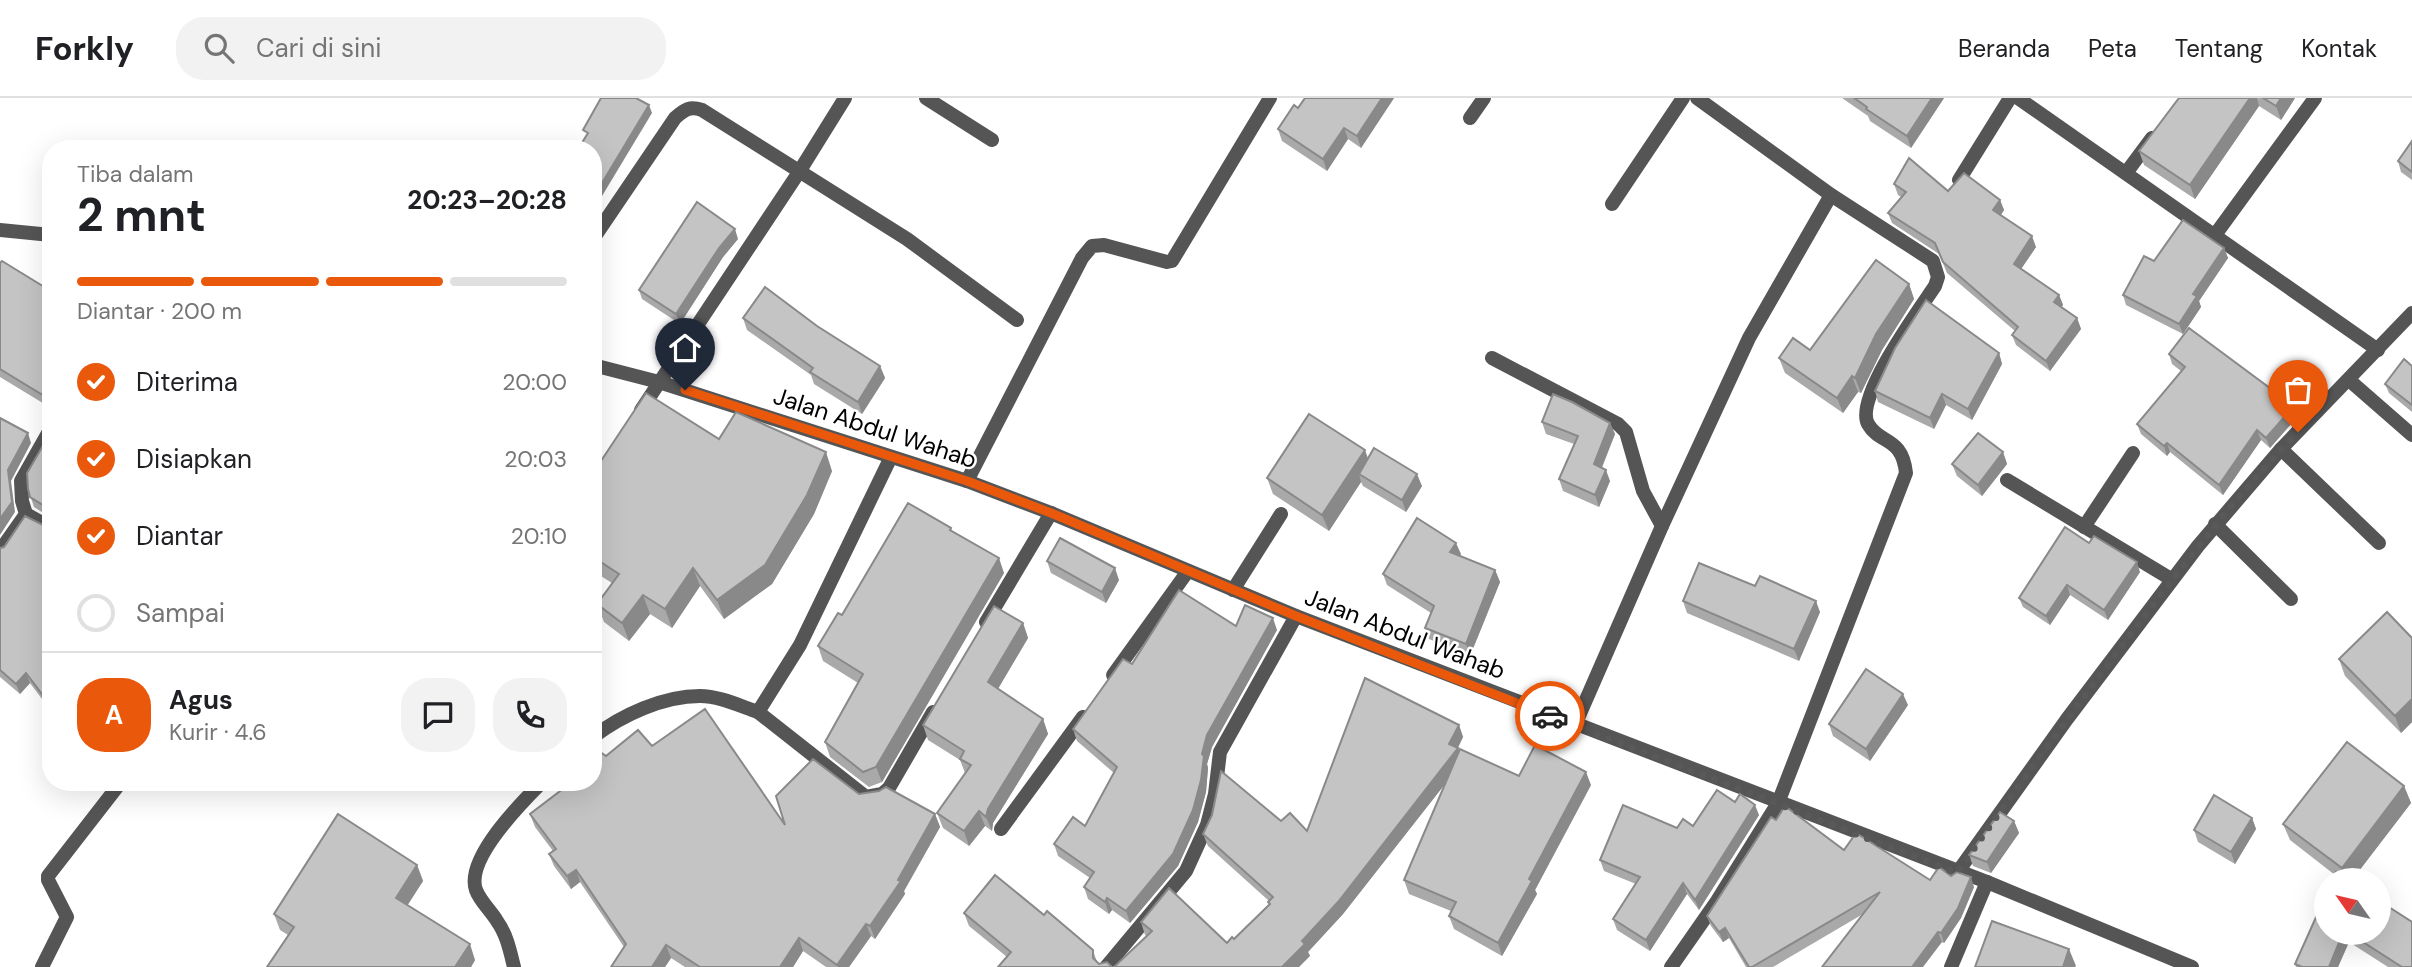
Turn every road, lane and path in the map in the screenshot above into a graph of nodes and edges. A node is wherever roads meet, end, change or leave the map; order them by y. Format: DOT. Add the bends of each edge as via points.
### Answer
graph roads {
  1 [pos="845,98"];
  2 [pos="926,98"];
  3 [pos="1270,98"];
  4 [pos="1484,98"];
  5 [pos="1683,98"];
  6 [pos="1697,98"];
  7 [pos="2010,98"];
  8 [pos="2018,98"];
  9 [pos="2315,98"];
  10 [pos="1470,118"];
  11 [pos="2158,130"];
  12 [pos="992,140"];
  13 [pos="799,172"];
  14 [pos="2126,173"];
  15 [pos="1959,180"];
  16 [pos="1831,195"];
  17 [pos="1612,204"];
  18 [pos="602,226"];
  19 [pos="0,230"];
  20 [pos="42,234"];
  21 [pos="2215,235"];
  22 [pos="2412,313"];
  23 [pos="1017,320"];
  24 [pos="2378,350"];
  25 [pos="1492,358"];
  26 [pos="602,367"];
  27 [pos="2349,380"];
  28 [pos="659,382"];
  29 [pos="632,425"];
  30 [pos="2412,435"];
  31 [pos="42,444"];
  32 [pos="2281,449"];
  33 [pos="2133,453"];
  34 [pos="891,457"];
  35 [pos="2007,480"];
  36 [pos="967,481"];
  37 [pos="1051,513"];
  38 [pos="26,514"];
  39 [pos="1281,514"];
  40 [pos="42,523"];
  41 [pos="2216,524"];
  42 [pos="1662,526"];
  43 [pos="2084,527"];
  44 [pos="2379,543"];
  45 [pos="0,551"];
  46 [pos="1188,571"];
  47 [pos="2171,579"];
  48 [pos="1233,590"];
  49 [pos="2291,599"];
  50 [pos="1296,616"];
  51 [pos="980,634"];
  52 [pos="938,705"];
  53 [pos="758,712"];
  54 [pos="1575,726"];
  55 [pos="602,731"];
  56 [pos="114,791"];
  57 [pos="534,791"];
  58 [pos="1778,803"];
  59 [pos="1001,830"];
  60 [pos="1957,873"];
  61 [pos="1987,882"];
  62 [pos="2167,962"];
  63 [pos="42,967"];
  64 [pos="514,967"];
  65 [pos="1106,967"];
  66 [pos="1671,967"];
  67 [pos="1951,967"];
  68 [pos="2192,967"];
  1 -- 13 [label="street"];
  2 -- 12 [label="street"];
  3 -- 36 [label="street" via="1172,261 1104,245 1092,246 1082,258"];
  4 -- 10 [label="street"];
  5 -- 17 [label="street"];
  6 -- 16 [label="street"];
  7 -- 15 [label="street"];
  8 -- 14 [label="street"];
  9 -- 21 [label="street"];
  11 -- 14 [label="street"];
  13 -- 18 [label="street" via="702,110 684,109"];
  13 -- 23 [label="street" via="907,239"];
  13 -- 28 [label="street"];
  14 -- 21 [label="street"];
  16 -- 42 [label="street" via="1749,338"];
  16 -- 58 [label="street" via="1933,261 1938,277 1872,388 1866,415 1869,425 1899,450 1906,473"];
  19 -- 20 [label="street"];
  21 -- 24 [label="street"];
  22 -- 24 [label="street"];
  24 -- 27 [label="street"];
  25 -- 42 [label="street" via="1618,424 1626,432 1643,491"];
  26 -- 28 [label="street, Jalan Abdul Wahab"];
  27 -- 30 [label="street"];
  27 -- 32 [label="street"];
  28 -- 29 [label="street"];
  28 -- 34 [label="street, Jalan Abdul Wahab"];
  31 -- 38 [label="street" via="21,481"];
  32 -- 41 [label="street"];
  32 -- 44 [label="street"];
  33 -- 43 [label="street"];
  34 -- 36 [label="street, Jalan Abdul Wahab"];
  34 -- 53 [label="street" via="800,645"];
  35 -- 43 [label="street"];
  36 -- 37 [label="street, Jalan Abdul Wahab"];
  37 -- 46 [label="street, Jalan Abdul Wahab"];
  37 -- 51 [label="street"];
  38 -- 40 [label="street"];
  38 -- 45 [label="street"];
  39 -- 48 [label="street"];
  41 -- 47 [label="street"];
  41 -- 49 [label="street"];
  42 -- 54 [label="street"];
  43 -- 47 [label="street"];
  46 -- 48 [label="street, Jalan Abdul Wahab"];
  46 -- 59 [label="street"];
  47 -- 60 [label="street"];
  48 -- 50 [label="street, Jalan Abdul Wahab"];
  50 -- 54 [label="street, Jalan Abdul Wahab"];
  50 -- 65 [label="street" via="1220,752 1207,825 1191,862"];
  52 -- 53 [label="street" via="889,788 866,797"];
  53 -- 55 [label="street" via="701,696 620,718"];
  54 -- 58 [label="street, Jalan Abdul Wahab"];
  56 -- 63 [label="street" via="48,876 66,917"];
  57 -- 64 [label="street" via="498,832 474,874 476,889 499,923"];
  58 -- 60 [label="street, Jalan Abdul Wahab"];
  58 -- 66 [label="street"];
  60 -- 61 [label="street, Jalan Abdul Wahab"];
  61 -- 62 [label="street, Jalan Abdul Wahab"];
  61 -- 67 [label="street"];
  62 -- 68 [label="street, Jalan Abdul Wahab"];
}
